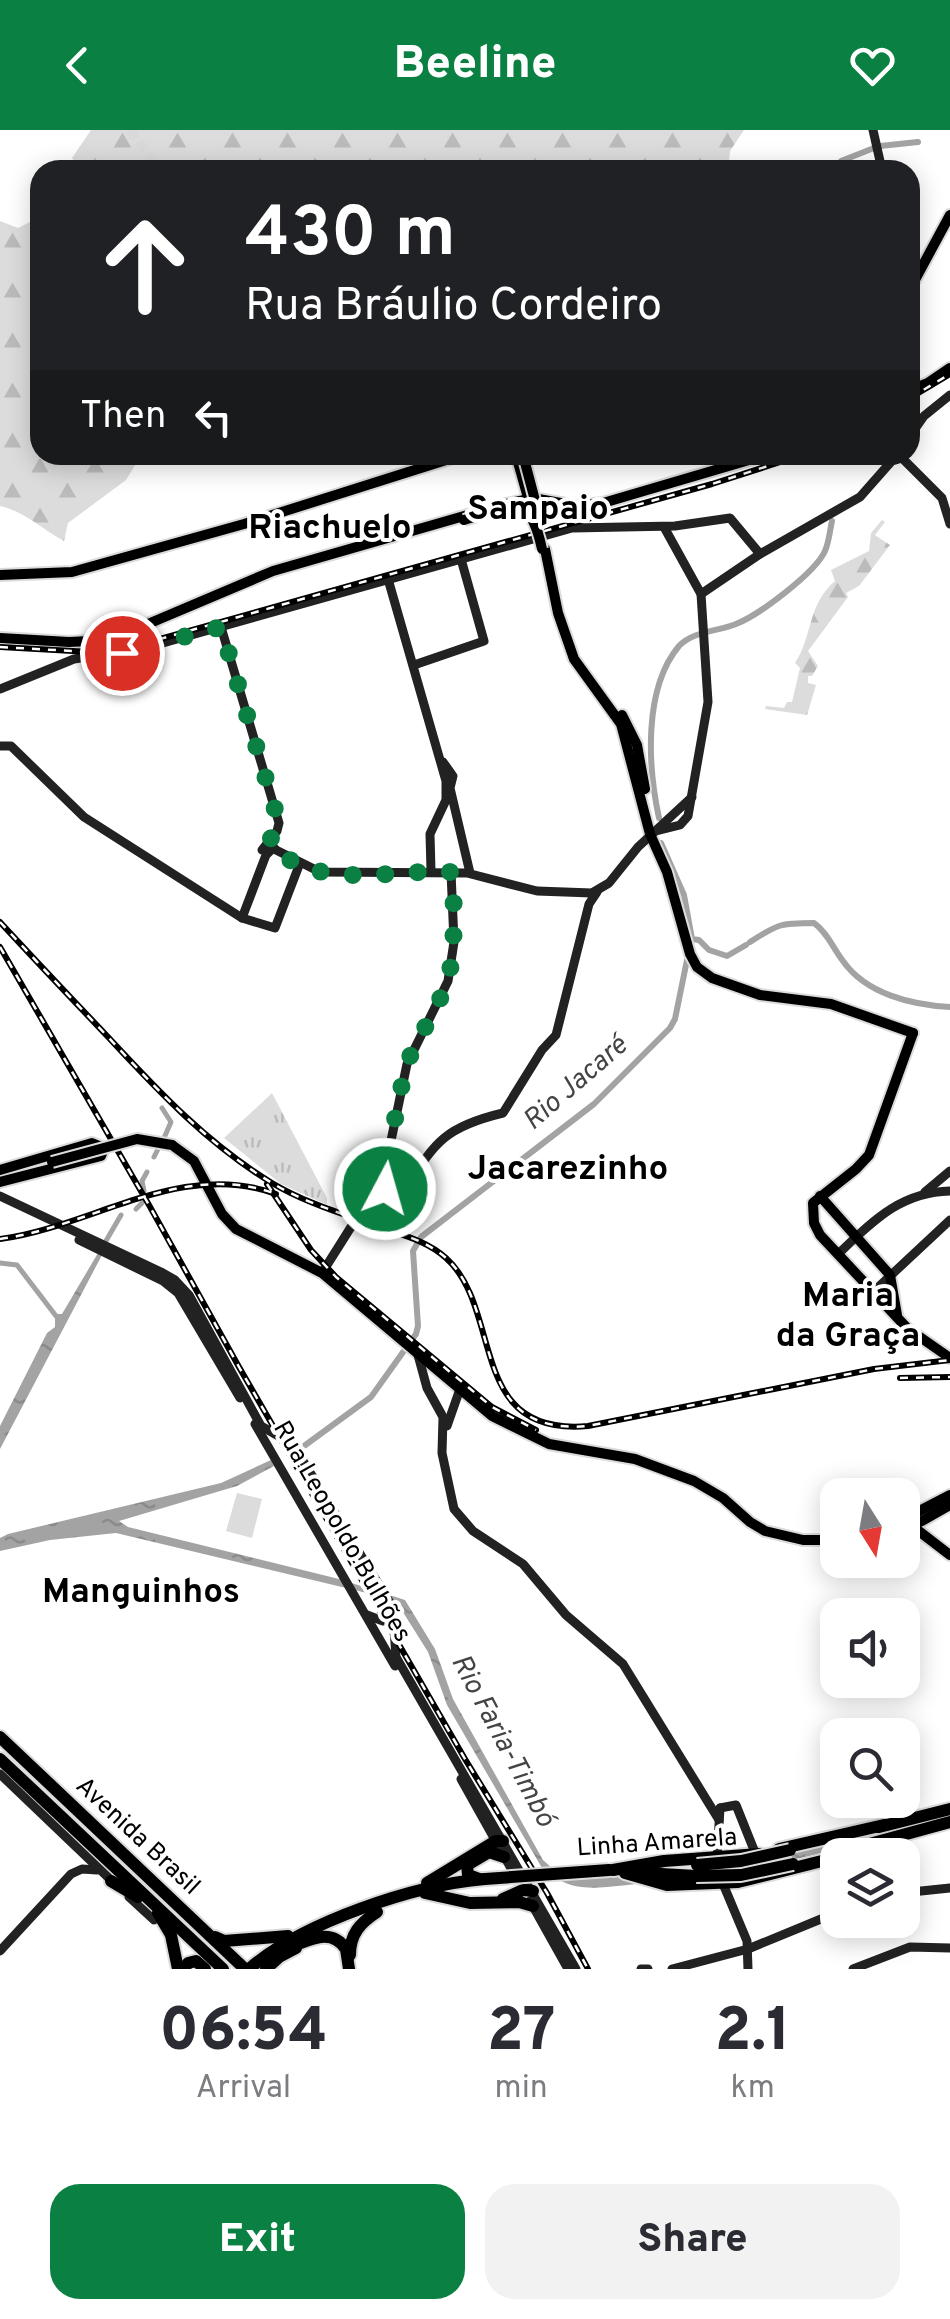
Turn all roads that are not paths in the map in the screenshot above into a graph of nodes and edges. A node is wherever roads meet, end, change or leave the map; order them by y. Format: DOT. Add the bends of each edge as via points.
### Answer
graph roads {
  1 [pos="873,130"];
  2 [pos="880,160"];
  3 [pos="950,215"];
  4 [pos="920,270"];
  5 [pos="950,368"];
  6 [pos="920,387"];
  7 [pos="950,395"];
  8 [pos="920,422"];
  9 [pos="430,465"];
  10 [pos="522,465"];
  11 [pos="522,465"];
  12 [pos="522,465"];
  13 [pos="732,465"];
  14 [pos="890,465"];
  15 [pos="910,465"];
  16 [pos="528,498"];
  17 [pos="450,520"];
  18 [pos="536,520"];
  19 [pos="950,524"];
  20 [pos="664,527"];
  21 [pos="543,549"];
  22 [pos="760,554"];
  23 [pos="461,558"];
  24 [pos="0,575"];
  25 [pos="388,579"];
  26 [pos="702,594"];
  27 [pos="221,627"];
  28 [pos="0,638"];
  29 [pos="570,647"];
  30 [pos="414,664"];
  31 [pos="0,689"];
  32 [pos="5,746"];
  33 [pos="450,800"];
  34 [pos="677,818"];
  35 [pos="649,830"];
  36 [pos="269,847"];
  37 [pos="300,863"];
  38 [pos="431,871"];
  39 [pos="451,872"];
  40 [pos="470,874"];
  41 [pos="597,892"];
  42 [pos="581,894"];
  43 [pos="242,918"];
  44 [pos="585,921"];
  45 [pos="432,989"];
  46 [pos="439,1002"];
  47 [pos="39,1166"];
  48 [pos="0,1171"];
  49 [pos="950,1171"];
  50 [pos="383,1179"];
  51 [pos="0,1181"];
  52 [pos="950,1191"];
  53 [pos="924,1194"];
  54 [pos="388,1196"];
  55 [pos="0,1199"];
  56 [pos="370,1199"];
  57 [pos="817,1202"];
  58 [pos="358,1217"];
  59 [pos="950,1220"];
  60 [pos="351,1227"];
  61 [pos="856,1237"];
  62 [pos="101,1246"];
  63 [pos="838,1254"];
  64 [pos="322,1271"];
  65 [pos="891,1282"];
  66 [pos="872,1292"];
  67 [pos="899,1320"];
  68 [pos="409,1345"];
  69 [pos="950,1358"];
  70 [pos="461,1391"];
  71 [pos="446,1416"];
  72 [pos="295,1449"];
  73 [pos="279,1465"];
  74 [pos="948,1500"];
  75 [pos="920,1517"];
  76 [pos="920,1518"];
  77 [pos="920,1526"];
  78 [pos="920,1530"];
  79 [pos="820,1540"];
  80 [pos="950,1551"];
  81 [pos="388,1600"];
  82 [pos="364,1613"];
  83 [pos="0,1741"];
  84 [pos="0,1762"];
  85 [pos="452,1762"];
  86 [pos="0,1774"];
  87 [pos="469,1780"];
  88 [pos="6,1787"];
  89 [pos="37,1796"];
  90 [pos="710,1802"];
  91 [pos="720,1808"];
  92 [pos="947,1815"];
  93 [pos="51,1816"];
  94 [pos="718,1820"];
  95 [pos="884,1825"];
  96 [pos="886,1838"];
  97 [pos="500,1841"];
  98 [pos="72,1844"];
  99 [pos="504,1857"];
  100 [pos="820,1857"];
  101 [pos="820,1859"];
  102 [pos="750,1864"];
  103 [pos="719,1865"];
  104 [pos="98,1870"];
  105 [pos="628,1872"];
  106 [pos="70,1874"];
  107 [pos="111,1880"];
  108 [pos="483,1881"];
  109 [pos="950,1888"];
  110 [pos="920,1891"];
  111 [pos="425,1893"];
  112 [pos="407,1894"];
  113 [pos="524,1894"];
  114 [pos="729,1898"];
  115 [pos="144,1901"];
  116 [pos="380,1910"];
  117 [pos="155,1916"];
  118 [pos="820,1919"];
  119 [pos="199,1929"];
  120 [pos="301,1934"];
  121 [pos="326,1936"];
  122 [pos="950,1948"];
  123 [pos="748,1949"];
  124 [pos="0,1950"];
  125 [pos="278,1951"];
  126 [pos="177,1964"];
  127 [pos="251,1967"];
  128 [pos="571,1967"];
  129 [pos="214,1969"];
  130 [pos="350,1969"];
  131 [pos="672,1969"];
  132 [pos="748,1969"];
  133 [pos="853,1969"];
  1 -- 2 [label="main road"];
  3 -- 4 [label="main road"];
  5 -- 6 [label="main road"];
  7 -- 8 [label="main road"];
  9 -- 24 [label="main road" via="72,572"];
  10 -- 16 [label="main road"];
  11 -- 18 [label="main road, bridge"];
  12 -- 21 [label="main road, bridge"];
  13 -- 16 [label="main road" via="600,504"];
  14 -- 22 [label="main road" via="860,497"];
  15 -- 19 [label="main road" via="942,498"];
  16 -- 17 [label="main road"];
  17 -- 18 [label="main road, bridge" via="516,507"];
  17 -- 28 [label="main road" via="274,571 105,642"];
  18 -- 21 [label="main road, bridge"];
  20 -- 22 [label="main road" via="730,518"];
  20 -- 23 [label="main road" via="598,522"];
  20 -- 26 [label="main road"];
  21 -- 29 [label="main road"];
  22 -- 26 [label="main road"];
  23 -- 25 [label="main road"];
  23 -- 30 [label="main road" via="484,642"];
  25 -- 27 [label="main road"];
  25 -- 30 [label="main road"];
  26 -- 34 [label="main road" via="708,702 692,797"];
  27 -- 31 [label="main road" via="74,659"];
  27 -- 36 [label="main road" via="279,823"];
  29 -- 35 [label="main road" via="623,730"];
  29 -- 35 [label="main road" via="622,715 639,750"];
  30 -- 33 [label="main road"];
  32 -- 43 [label="main road" via="84,817"];
  33 -- 38 [label="main road" via="431,828"];
  33 -- 40 [label="main road"];
  34 -- 35 [label="main road"];
  35 -- 41 [label="main road"];
  35 -- 57 [label="main road" via="691,958 708,976 760,995 828,1003 912,1033 872,1158"];
  36 -- 37 [label="main road"];
  36 -- 43 [label="main road"];
  37 -- 38 [label="main road" via="331,873"];
  37 -- 43 [label="main road" via="276,927"];
  38 -- 39 [label="main road"];
  39 -- 40 [label="main road"];
  39 -- 46 [label="main road" via="454,942"];
  40 -- 42 [label="main road"];
  41 -- 42 [label="main road"];
  41 -- 44 [label="main road"];
  42 -- 44 [label="main road"];
  44 -- 54 [label="main road" via="556,1035 503,1113 450,1131 400,1196"];
  45 -- 46 [label="main road"];
  46 -- 50 [label="main road" via="401,1081"];
  47 -- 48 [label="main road"];
  47 -- 51 [label="main road"];
  47 -- 64 [label="main road, bridge" via="137,1139 172,1144 194,1161 228,1216"];
  48 -- 51 [label="main road" via="92,1143 104,1148 102,1156"];
  49 -- 53 [label="main road"];
  50 -- 54 [label="main road"];
  50 -- 56 [label="main road"];
  52 -- 53 [label="main road"];
  53 -- 61 [label="main road" via="890,1207"];
  54 -- 56 [label="main road"];
  55 -- 62 [label="main road, Rua Leopoldo Bulhões"];
  56 -- 58 [label="main road"];
  57 -- 61 [label="main road"];
  57 -- 63 [label="main road" via="817,1231"];
  59 -- 65 [label="main road"];
  60 -- 64 [label="main road"];
  61 -- 63 [label="main road"];
  61 -- 65 [label="main road"];
  62 -- 72 [label="main road, Rua Leopoldo Bulhões" via="180,1284 262,1426"];
  62 -- 73 [label="main road, Rua Leopoldo Bulhões" via="178,1294"];
  63 -- 66 [label="main road"];
  64 -- 68 [label="main road"];
  65 -- 66 [label="main road"];
  65 -- 67 [label="main road"];
  66 -- 67 [label="main road"];
  67 -- 69 [label="main road"];
  68 -- 70 [label="main road"];
  68 -- 71 [label="main road"];
  70 -- 71 [label="main road"];
  70 -- 79 [label="main road" via="543,1442 636,1459 694,1481 765,1531"];
  71 -- 90 [label="main road" via="448,1494 458,1515 523,1564 619,1660"];
  72 -- 73 [label="main road" via="279,1449"];
  72 -- 81 [label="main road, Rua Leopoldo Bulhões"];
  73 -- 82 [label="main road, Rua Leopoldo Bulhões"];
  74 -- 75 [label="main road"];
  74 -- 76 [label="main road"];
  77 -- 80 [label="main road"];
  78 -- 80 [label="main road"];
  81 -- 82 [label="main road" via="383,1622"];
  81 -- 87 [label="main road, Rua Leopoldo Bulhões" via="396,1657"];
  82 -- 85 [label="main road, Rua Leopoldo Bulhões"];
  83 -- 119 [label="highway, Avenida Brasil"];
  84 -- 89 [label="highway, Avenida Brasil"];
  84 -- 93 [label="highway, Avenida Brasil"];
  85 -- 87 [label="main road"];
  85 -- 97 [label="main road, Rua Leopoldo Bulhões"];
  86 -- 88 [label="main road"];
  87 -- 97 [label="main road, Rua Leopoldo Bulhões"];
  88 -- 98 [label="main road"];
  89 -- 93 [label="highway"];
  89 -- 129 [label="highway, Avenida Brasil"];
  90 -- 91 [label="main road"];
  90 -- 94 [label="main road"];
  91 -- 94 [label="main road"];
  91 -- 102 [label="main road" via="736,1805"];
  92 -- 95 [label="highway, Linha Amarela"];
  92 -- 96 [label="highway, Linha Amarela"];
  93 -- 115 [label="highway, Avenida Brasil"];
  94 -- 103 [label="main road"];
  95 -- 102 [label="highway"];
  95 -- 105 [label="highway, Linha Amarela, bridge" via="742,1861"];
  97 -- 99 [label="main road, Rua Leopoldo Bulhões"];
  97 -- 112 [label="highway"];
  97 -- 113 [label="main road, Rua Leopoldo Bulhões"];
  98 -- 104 [label="main road"];
  98 -- 106 [label="main road"];
  99 -- 108 [label="highway" via="489,1852 467,1864 468,1875"];
  99 -- 113 [label="main road, Rua Leopoldo Bulhões"];
  100 -- 102 [label="highway"];
  101 -- 105 [label="highway, Linha Amarela, bridge" via="730,1876"];
  102 -- 103 [label="highway"];
  102 -- 103 [label="highway"];
  102 -- 114 [label="main road"];
  103 -- 105 [label="highway" via="663,1884"];
  103 -- 105 [label="highway" via="712,1853"];
  103 -- 114 [label="main road"];
  104 -- 106 [label="main road"];
  104 -- 107 [label="main road"];
  105 -- 108 [label="highway, Linha Amarela, bridge"];
  106 -- 124 [label="main road"];
  107 -- 115 [label="highway"];
  107 -- 117 [label="main road"];
  108 -- 111 [label="highway, Linha Amarela"];
  108 -- 112 [label="highway, Linha Amarela"];
  108 -- 113 [label="highway" via="468,1890 471,1899"];
  109 -- 110 [label="main road"];
  111 -- 113 [label="highway" via="470,1903"];
  111 -- 116 [label="highway, Linha Amarela"];
  112 -- 120 [label="highway, Linha Amarela"];
  113 -- 128 [label="main road, Rua Leopoldo Bulhões"];
  114 -- 123 [label="main road"];
  115 -- 117 [label="highway, Avenida Brasil"];
  116 -- 125 [label="highway, Linha Amarela"];
  116 -- 130 [label="highway" via="352,1938"];
  117 -- 126 [label="highway" via="171,1935"];
  117 -- 129 [label="highway, Avenida Brasil"];
  118 -- 123 [label="main road"];
  119 -- 120 [label="highway" via="221,1941"];
  119 -- 127 [label="highway, Avenida Brasil"];
  120 -- 127 [label="highway, Linha Amarela"];
  121 -- 125 [label="highway"];
  121 -- 127 [label="highway"];
  121 -- 130 [label="highway" via="345,1945"];
  122 -- 133 [label="main road" via="910,1946"];
  123 -- 131 [label="main road"];
  123 -- 132 [label="main road"];
  125 -- 127 [label="highway, Linha Amarela"];
  126 -- 129 [label="highway" via="194,1961"];
}
